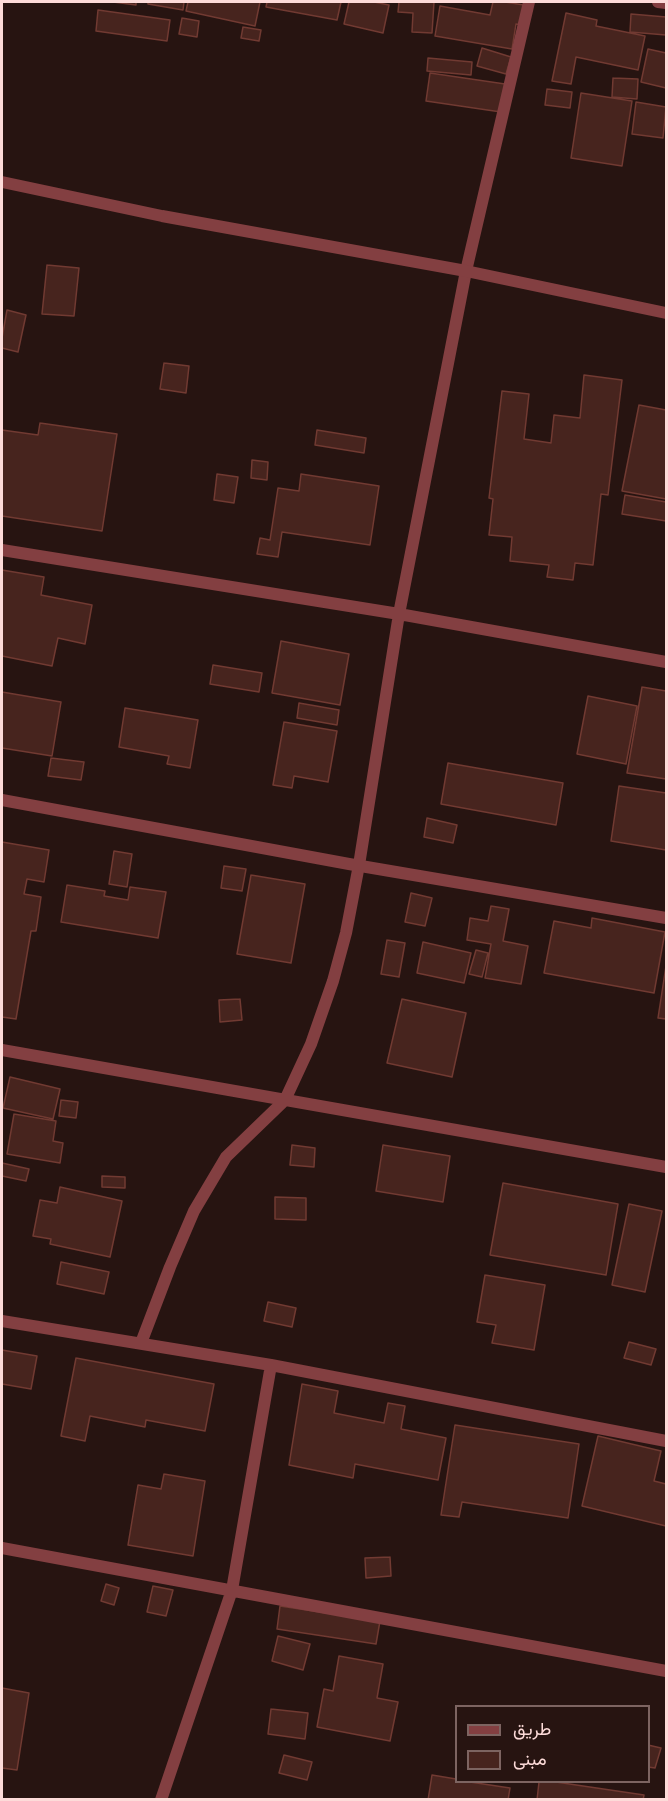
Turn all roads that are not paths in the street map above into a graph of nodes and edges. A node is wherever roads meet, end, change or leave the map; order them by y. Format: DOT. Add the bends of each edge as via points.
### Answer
graph roads {
  1 [pos="529,2"];
  2 [pos="658,2"];
  3 [pos="666,3"];
  4 [pos="2,182"];
  5 [pos="466,271"];
  6 [pos="666,313"];
  7 [pos="2,550"];
  8 [pos="399,614"];
  9 [pos="666,662"];
  10 [pos="2,800"];
  11 [pos="359,865"];
  12 [pos="666,918"];
  13 [pos="2,1050"];
  14 [pos="285,1100"];
  15 [pos="666,1167"];
  16 [pos="2,1321"];
  17 [pos="141,1343"];
  18 [pos="271,1365"];
  19 [pos="666,1441"];
  20 [pos="2,1548"];
  21 [pos="232,1590"];
  22 [pos="666,1671"];
  23 [pos="161,1800"];
  1 -- 5 [label="street"];
  2 -- 3 [label="street"];
  4 -- 5 [label="street" via="162,216"];
  5 -- 6 [label="street"];
  5 -- 8 [label="street"];
  7 -- 8 [label="street"];
  8 -- 9 [label="street"];
  8 -- 11 [label="street"];
  10 -- 11 [label="street"];
  11 -- 12 [label="street"];
  11 -- 14 [label="street" via="333,981 311,1044"];
  13 -- 14 [label="street"];
  14 -- 15 [label="street"];
  14 -- 17 [label="street" via="226,1157 190,1220"];
  16 -- 17 [label="street"];
  17 -- 18 [label="street"];
  18 -- 19 [label="street"];
  18 -- 21 [label="street"];
  20 -- 21 [label="street"];
  21 -- 22 [label="street"];
  21 -- 23 [label="street"];
}
